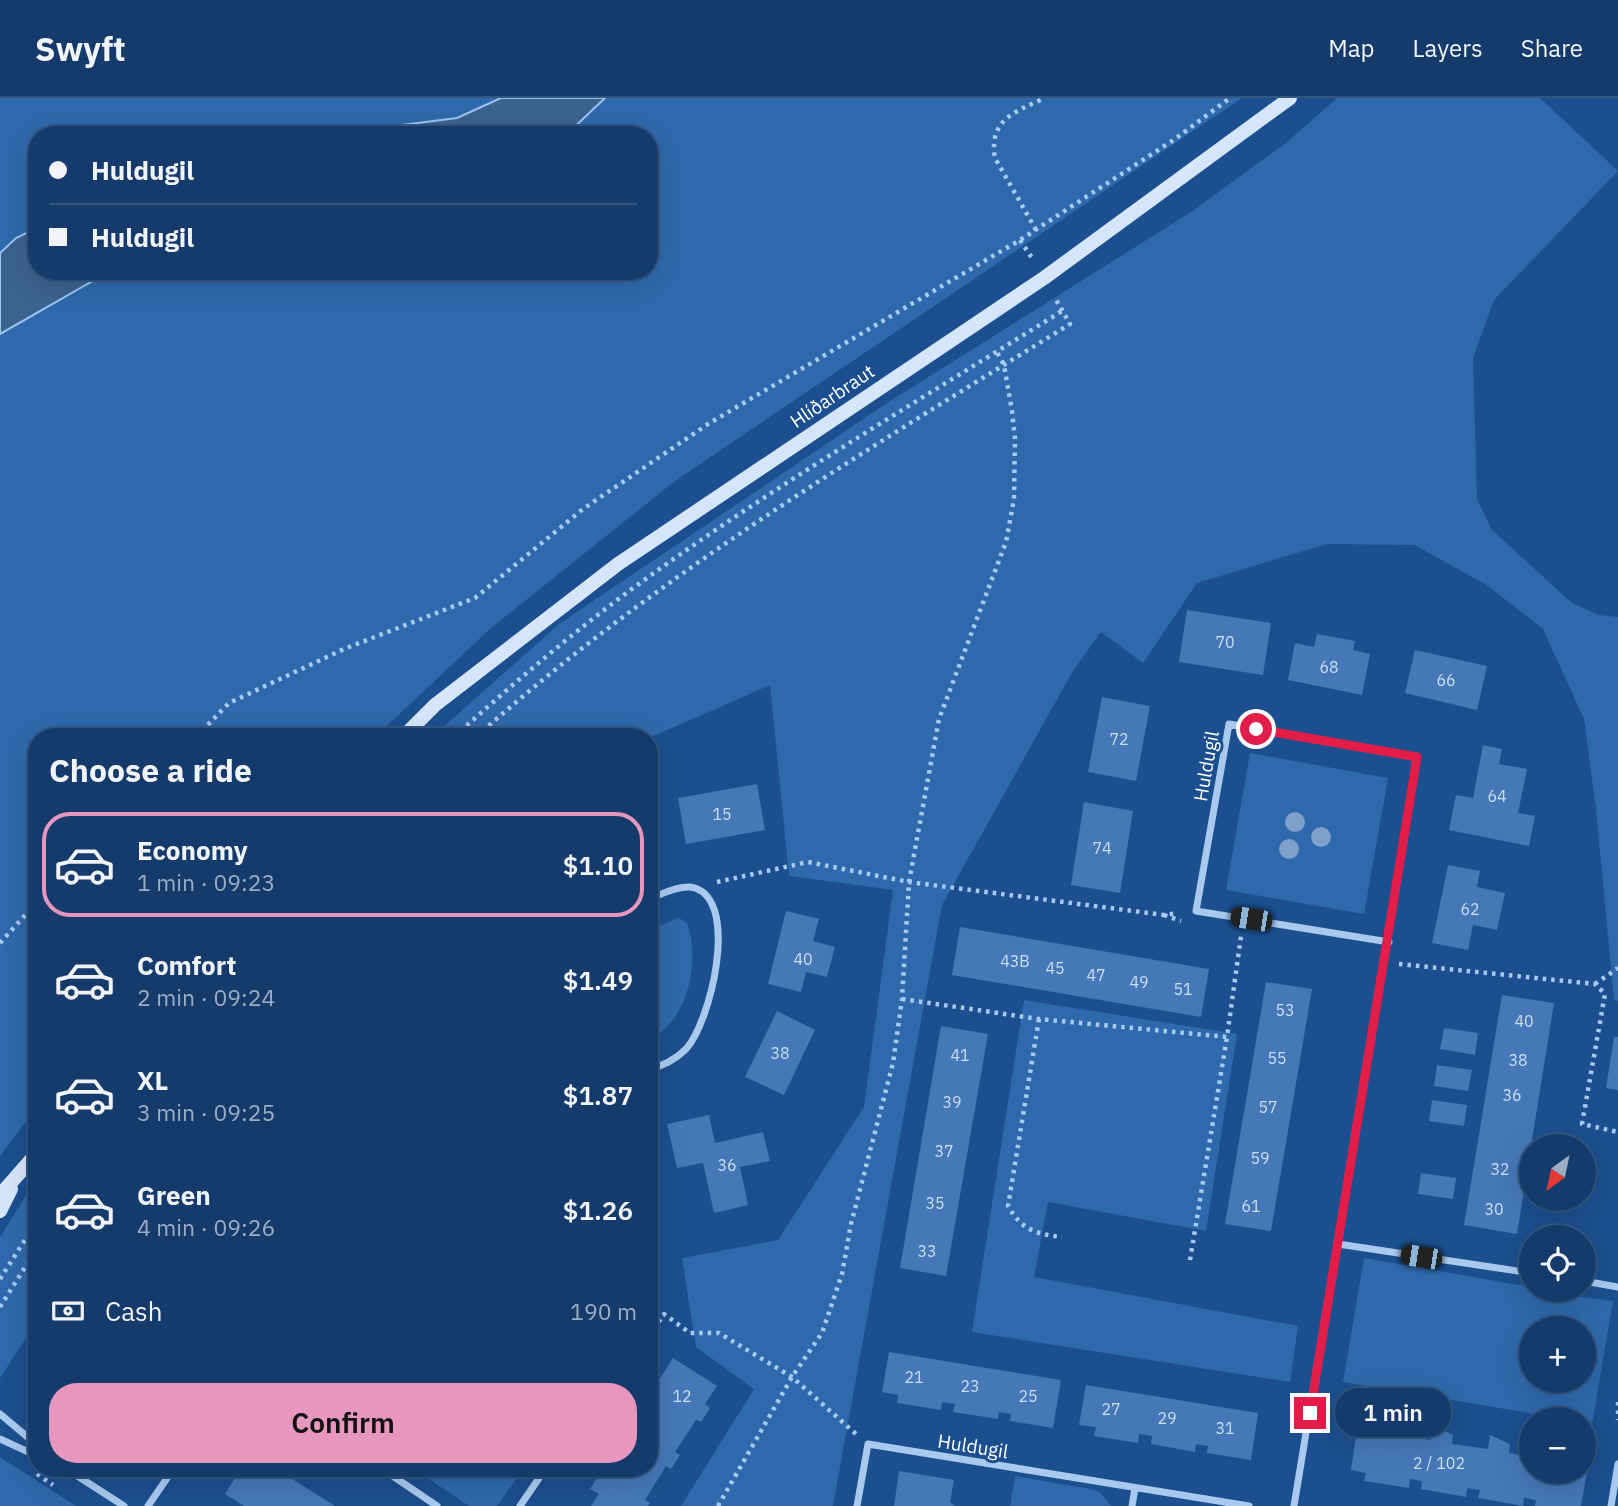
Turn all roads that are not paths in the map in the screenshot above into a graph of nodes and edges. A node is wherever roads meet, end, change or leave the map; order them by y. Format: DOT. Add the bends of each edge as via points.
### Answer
graph roads {
  1 [pos="1290,98"];
  2 [pos="412,728"];
  3 [pos="658,896"];
  4 [pos="1389,942"];
  5 [pos="658,1066"];
  6 [pos="28,1164"];
  7 [pos="14,1181"];
  8 [pos="0,1195"];
  9 [pos="0,1211"];
  10 [pos="1338,1244"];
  11 [pos="1519,1271"];
  12 [pos="1596,1283"];
  13 [pos="1618,1287"];
  14 [pos="0,1414"];
  15 [pos="28,1437"];
  16 [pos="0,1439"];
  17 [pos="28,1452"];
  18 [pos="1618,1464"];
  19 [pos="79,1477"];
  20 [pos="168,1477"];
  21 [pos="394,1477"];
  22 [pos="540,1477"];
  23 [pos="1135,1488"];
  24 [pos="124,1506"];
  25 [pos="148,1506"];
  26 [pos="437,1506"];
  27 [pos="520,1506"];
  28 [pos="857,1506"];
  29 [pos="1132,1506"];
  30 [pos="1249,1506"];
  31 [pos="1294,1506"];
  32 [pos="1611,1506"];
  1 -- 2 [label="main road, Hlíðarbraut" via="1044,278 618,564 435,705"];
  3 -- 5 [label="street" via="693,887 710,896 719,933 714,975 698,1031 686,1049"];
  4 -- 4 [label="street, Huldugil" via="1417,757 1229,724 1196,911"];
  4 -- 10 [label="street, Huldugil"];
  6 -- 7 [label="main road"];
  7 -- 8 [label="main road"];
  7 -- 9 [label="main road"];
  10 -- 11 [label="street"];
  10 -- 31 [label="street, Huldugil"];
  12 -- 13 [label="street"];
  14 -- 15 [label="street"];
  16 -- 17 [label="street"];
  18 -- 32 [label="street"];
  19 -- 24 [label="street"];
  20 -- 25 [label="street"];
  21 -- 26 [label="street"];
  22 -- 27 [label="street"];
  23 -- 28 [label="street, Huldugil" via="868,1444"];
  23 -- 29 [label="street"];
  23 -- 30 [label="street, Huldugil"];
}
